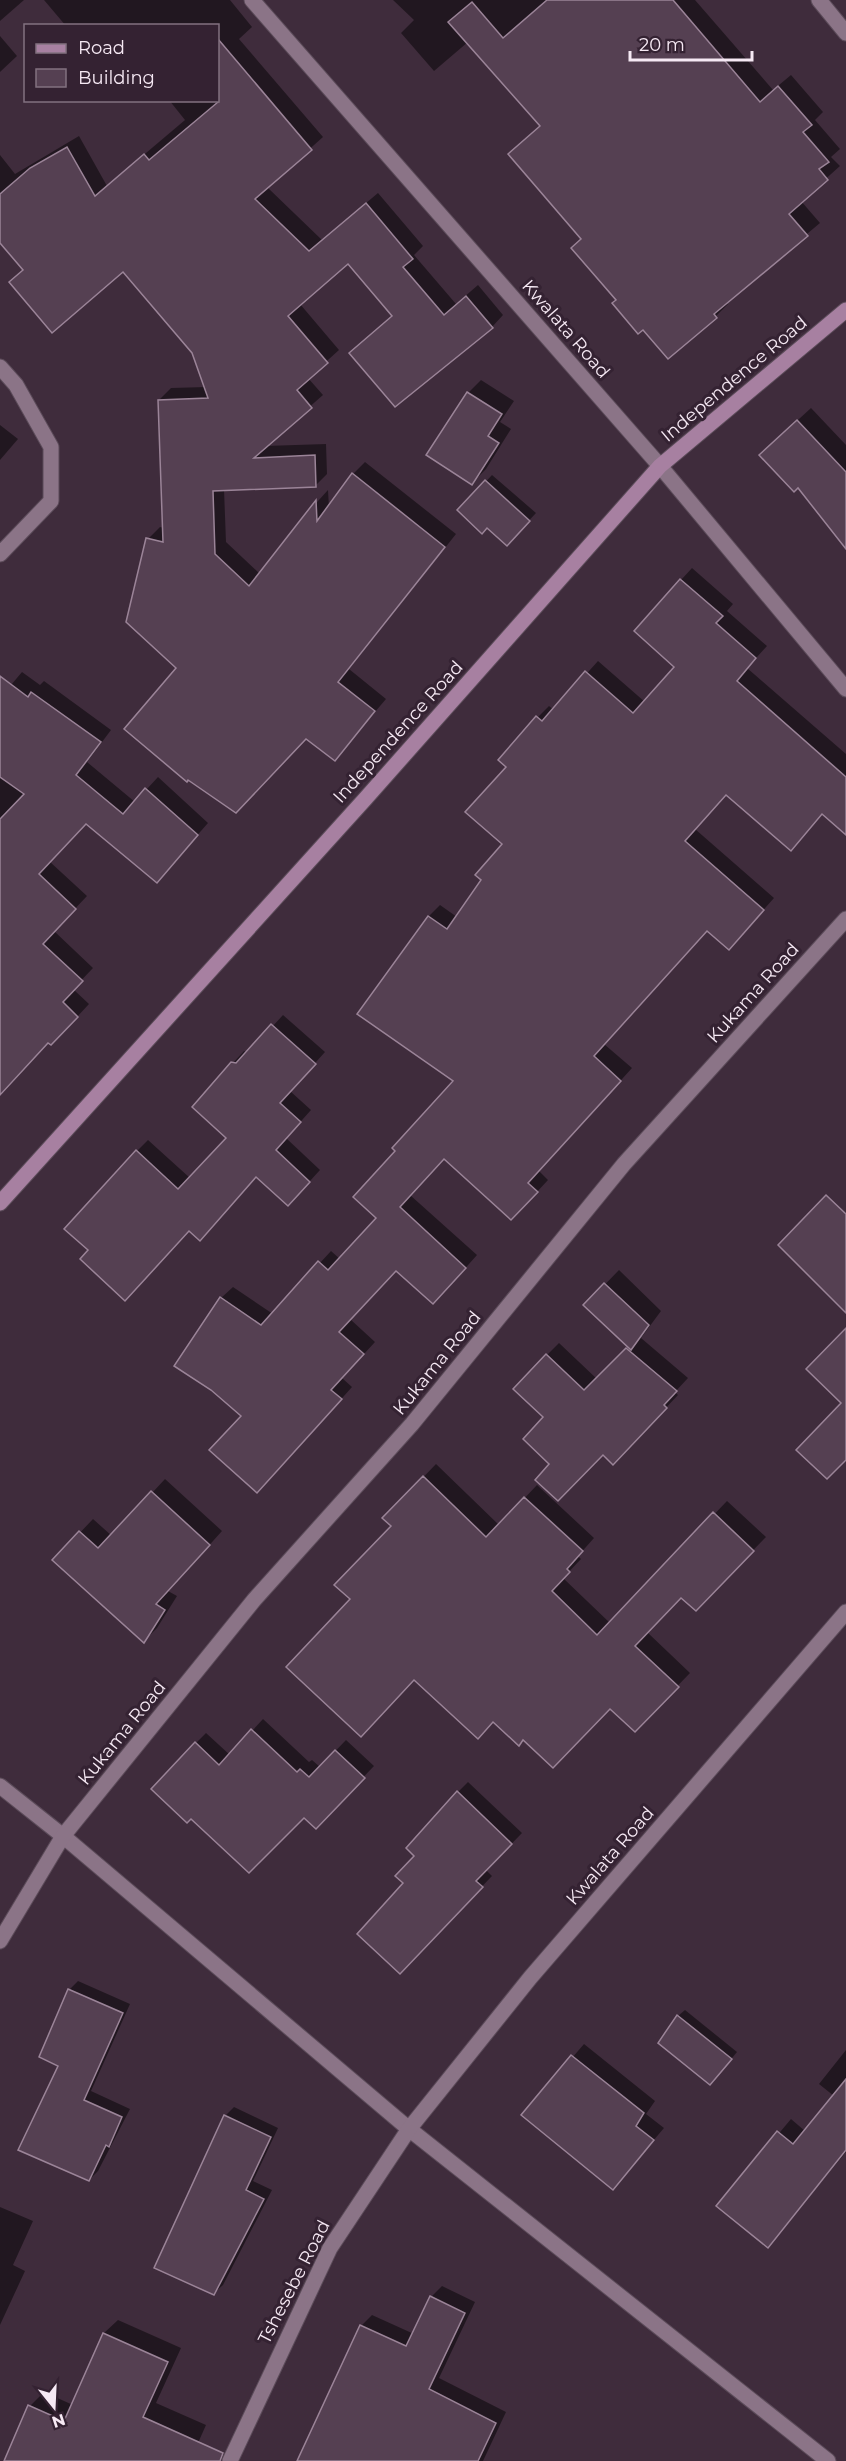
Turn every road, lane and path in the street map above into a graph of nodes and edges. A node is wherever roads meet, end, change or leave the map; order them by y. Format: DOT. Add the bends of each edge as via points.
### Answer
graph roads {
  1 [pos="252,0"];
  2 [pos="819,0"];
  3 [pos="846,33"];
  4 [pos="846,310"];
  5 [pos="0,367"];
  6 [pos="660,466"];
  7 [pos="0,554"];
  8 [pos="846,689"];
  9 [pos="846,919"];
  10 [pos="0,1203"];
  11 [pos="846,1612"];
  12 [pos="0,1786"];
  13 [pos="63,1836"];
  14 [pos="0,1941"];
  15 [pos="409,2129"];
  16 [pos="230,2461"];
  17 [pos="828,2461"];
  1 -- 6 [label="street, Kwalata Road"];
  2 -- 3 [label="street"];
  4 -- 6 [label="street, Independence Road"];
  5 -- 7 [label="street" via="16,385 51,447 51,501"];
  6 -- 8 [label="street, Kwalata Road"];
  6 -- 10 [label="street, Independence Road"];
  9 -- 13 [label="street, Kukama Road" via="624,1164 412,1424 254,1600"];
  11 -- 15 [label="street, Kwalata Road" via="530,1978"];
  12 -- 13 [label="street"];
  13 -- 14 [label="street, Kukama Road"];
  13 -- 15 [label="street"];
  15 -- 16 [label="street, Tshesebe Road" via="330,2248"];
  15 -- 17 [label="street"];
}
